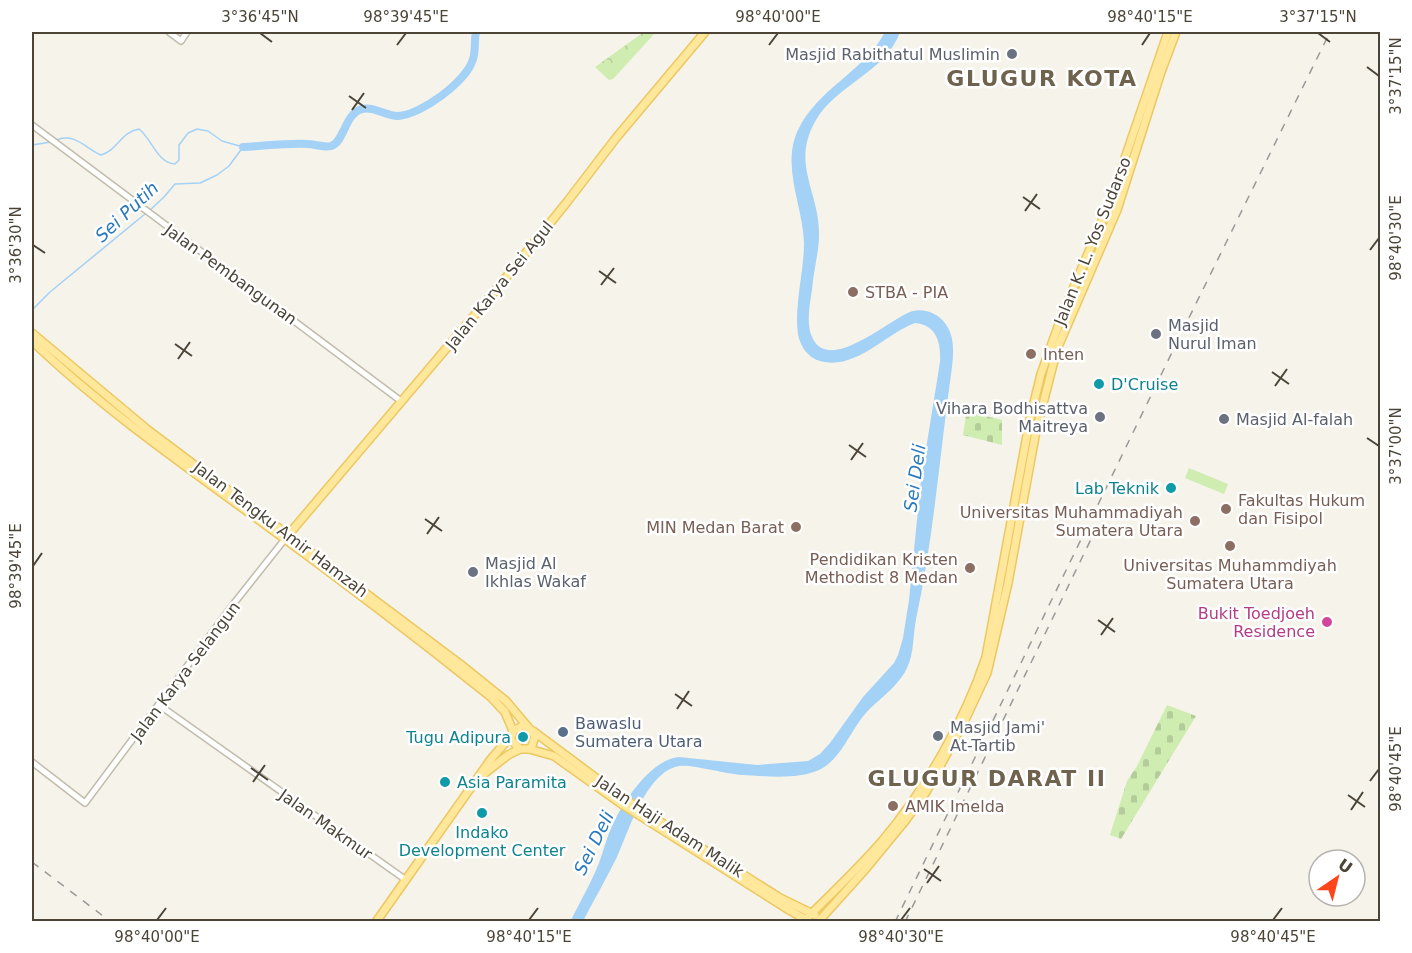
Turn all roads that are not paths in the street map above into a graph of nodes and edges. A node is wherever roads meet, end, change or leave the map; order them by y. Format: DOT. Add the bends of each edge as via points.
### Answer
graph roads {
  1 [pos="169,32"];
  2 [pos="187,32"];
  3 [pos="705,32"];
  4 [pos="1168,32"];
  5 [pos="1176,32"];
  6 [pos="1144,113"];
  7 [pos="32,125"];
  8 [pos="1140,128"];
  9 [pos="1101,247"];
  10 [pos="1091,248"];
  11 [pos="1097,255"];
  12 [pos="32,333"];
  13 [pos="32,341"];
  14 [pos="401,401"];
  15 [pos="146,433"];
  16 [pos="1018,484"];
  17 [pos="1027,485"];
  18 [pos="287,537"];
  19 [pos="393,616"];
  20 [pos="159,705"];
  21 [pos="531,729"];
  22 [pos="512,734"];
  23 [pos="520,749"];
  24 [pos="529,749"];
  25 [pos="32,762"];
  26 [pos="481,776"];
  27 [pos="621,800"];
  28 [pos="406,880"];
  29 [pos="807,919"];
  30 [pos="376,921"];
  31 [pos="823,921"];
  1 -- 2 [label="street" via="180,41"];
  3 -- 14 [label="main road, Jalan Karya Sei Agul"];
  4 -- 6 [label="main road, Jalan K. L. Yos Sudarso"];
  5 -- 6 [label="main road, Jalan K. L. Yos Sudarso"];
  6 -- 8 [label="main road, Jalan K. L. Yos Sudarso"];
  7 -- 14 [label="street, Jalan Pembangunan"];
  8 -- 9 [label="main road, Jalan K. L. Yos Sudarso" via="1128,178"];
  8 -- 10 [label="main road, Jalan K. L. Yos Sudarso"];
  9 -- 10 [label="main road"];
  9 -- 11 [label="main road, Jalan K. L. Yos Sudarso"];
  10 -- 11 [label="main road"];
  10 -- 16 [label="main road, Jalan K. L. Yos Sudarso" via="1041,374"];
  11 -- 17 [label="main road, Jalan K. L. Yos Sudarso" via="1057,349 1041,407"];
  12 -- 15 [label="main road, Jalan Tengku Amir Hamzah"];
  13 -- 15 [label="main road, Jalan Tengku Amir Hamzah" via="80,386"];
  14 -- 18 [label="main road, Jalan Karya Sei Agul"];
  15 -- 18 [label="main road, Jalan Tengku Amir Hamzah"];
  16 -- 17 [label="main road"];
  16 -- 29 [label="main road, Jalan K. L. Yos Sudarso" via="986,657 966,705 905,811"];
  17 -- 31 [label="main road, Jalan K. L. Yos Sudarso" via="993,655 980,689 926,792"];
  18 -- 19 [label="main road, Jalan Tengku Amir Hamzah"];
  18 -- 20 [label="street, Jalan Karya Selangun"];
  19 -- 21 [label="main road, Jalan Tengku Amir Hamzah" via="489,687"];
  19 -- 22 [label="main road, Jalan Tengku Amir Hamzah" via="497,702 507,715"];
  20 -- 25 [label="street, Jalan Karya Selangun" via="85,803"];
  20 -- 28 [label="street, Jalan Makmur"];
  21 -- 22 [label="main road" via="522,726"];
  21 -- 24 [label="main road" via="535,741"];
  21 -- 27 [label="main road, Jalan Haji Adam Malik"];
  22 -- 23 [label="main road" via="513,744"];
  22 -- 26 [label="main road"];
  23 -- 24 [label="main road"];
  23 -- 26 [label="main road"];
  24 -- 27 [label="main road, Jalan Haji Adam Malik" via="554,756"];
  26 -- 28 [label="main road"];
  27 -- 29 [label="main road, Jalan Haji Adam Malik" via="780,898"];
  28 -- 30 [label="main road"];
  29 -- 31 [label="main road, Jalan Haji Adam Malik"];
}
